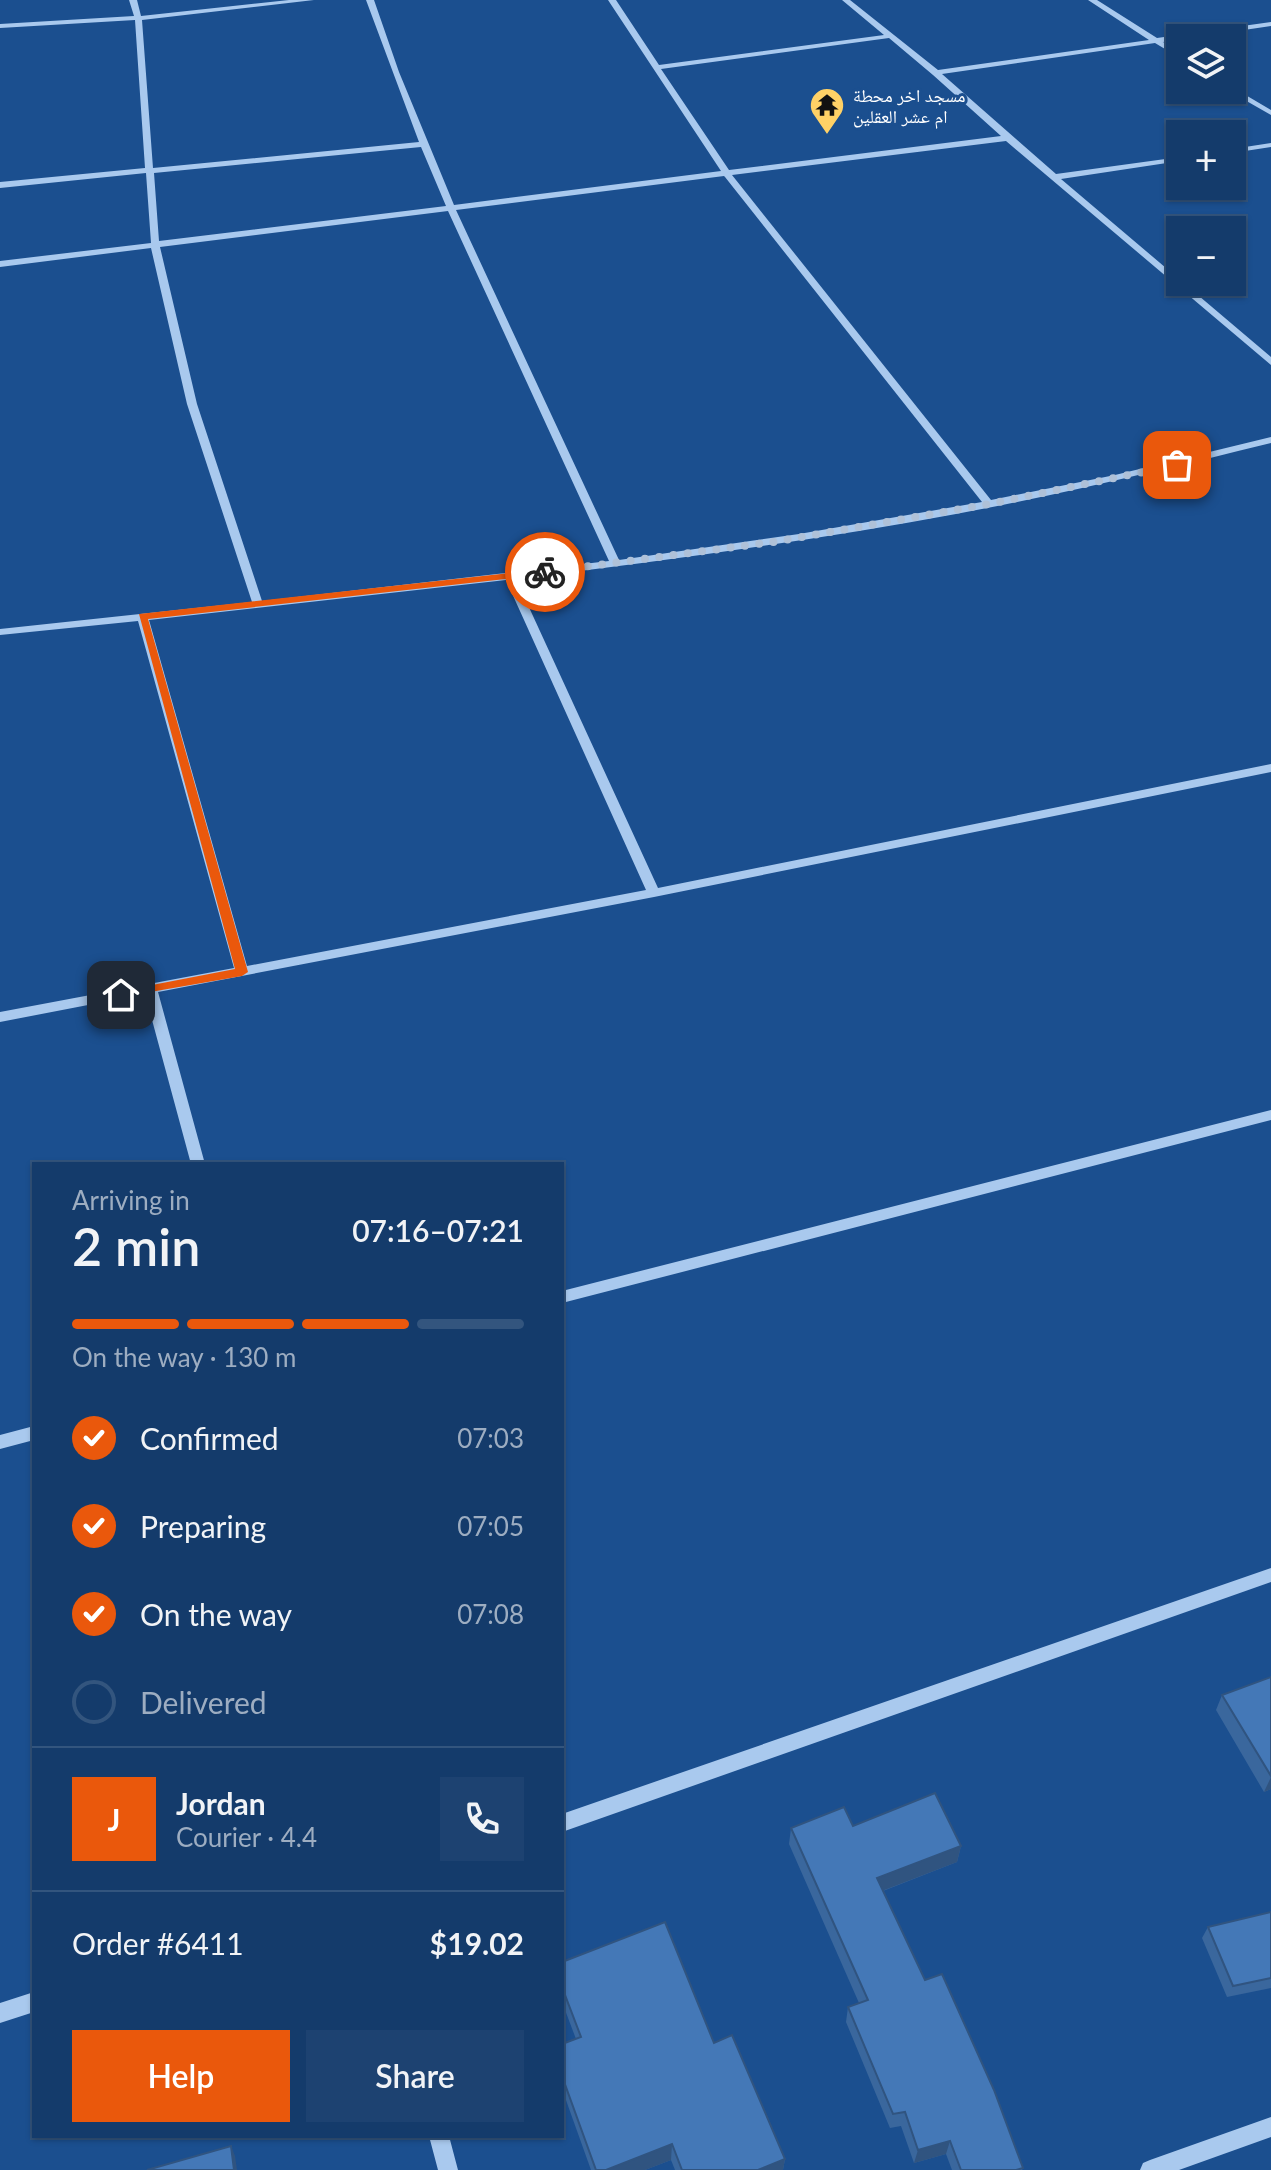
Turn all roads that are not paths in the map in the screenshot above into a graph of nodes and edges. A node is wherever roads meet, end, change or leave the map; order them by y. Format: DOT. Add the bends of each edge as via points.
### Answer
graph roads {
  1 [pos="133,0"];
  2 [pos="310,0"];
  3 [pos="370,0"];
  4 [pos="612,0"];
  5 [pos="846,0"];
  6 [pos="1092,0"];
  7 [pos="138,18"];
  8 [pos="1271,24"];
  9 [pos="0,26"];
  10 [pos="890,36"];
  11 [pos="1156,41"];
  12 [pos="1166,47"];
  13 [pos="658,67"];
  14 [pos="936,73"];
  15 [pos="1246,98"];
  16 [pos="1271,113"];
  17 [pos="1008,138"];
  18 [pos="423,144"];
  19 [pos="1271,145"];
  20 [pos="1246,149"];
  21 [pos="1166,161"];
  22 [pos="148,170"];
  23 [pos="728,175"];
  24 [pos="1055,177"];
  25 [pos="0,185"];
  26 [pos="450,208"];
  27 [pos="155,244"];
  28 [pos="0,264"];
  29 [pos="1266,352"];
  30 [pos="1271,362"];
  31 [pos="1271,440"];
  32 [pos="989,504"];
  33 [pos="615,562"];
  34 [pos="510,577"];
  35 [pos="258,604"];
  36 [pos="142,616"];
  37 [pos="0,632"];
  38 [pos="1271,768"];
  39 [pos="654,893"];
  40 [pos="242,972"];
  41 [pos="151,990"];
  42 [pos="0,1017"];
  43 [pos="1271,1115"];
  44 [pos="197,1162"];
  45 [pos="564,1296"];
  46 [pos="32,1434"];
  47 [pos="0,1442"];
  48 [pos="1271,1575"];
  49 [pos="564,1822"];
  50 [pos="32,2003"];
  51 [pos="0,2013"];
  52 [pos="1271,2127"];
  53 [pos="440,2138"];
  54 [pos="448,2170"];
  55 [pos="1150,2170"];
  1 -- 7 [label="street"];
  2 -- 7 [label="street"];
  3 -- 18 [label="street"];
  4 -- 13 [label="street"];
  5 -- 10 [label="street"];
  6 -- 11 [label="street"];
  7 -- 9 [label="street"];
  7 -- 22 [label="street"];
  8 -- 11 [label="street"];
  10 -- 13 [label="street"];
  10 -- 14 [label="street"];
  11 -- 12 [label="street"];
  11 -- 14 [label="street"];
  13 -- 23 [label="street"];
  14 -- 17 [label="street"];
  15 -- 16 [label="street"];
  17 -- 23 [label="street"];
  17 -- 24 [label="street"];
  18 -- 22 [label="street"];
  18 -- 26 [label="street"];
  19 -- 20 [label="street"];
  21 -- 24 [label="street"];
  22 -- 25 [label="street"];
  22 -- 27 [label="street"];
  23 -- 26 [label="street"];
  23 -- 32 [label="street"];
  24 -- 29 [label="street"];
  26 -- 27 [label="street"];
  26 -- 33 [label="street"];
  27 -- 28 [label="street"];
  27 -- 35 [label="street" via="192,404"];
  29 -- 30 [label="street"];
  31 -- 32 [label="street"];
  32 -- 33 [label="street" via="773,542"];
  33 -- 34 [label="street"];
  34 -- 35 [label="street"];
  34 -- 39 [label="street"];
  35 -- 36 [label="street"];
  36 -- 37 [label="street"];
  36 -- 40 [label="street"];
  38 -- 39 [label="street"];
  39 -- 40 [label="street"];
  40 -- 41 [label="street"];
  41 -- 42 [label="street"];
  41 -- 44 [label="street"];
  43 -- 45 [label="street"];
  46 -- 47 [label="street"];
  48 -- 49 [label="street"];
  50 -- 51 [label="street"];
  52 -- 55 [label="street"];
  53 -- 54 [label="street"];
}
